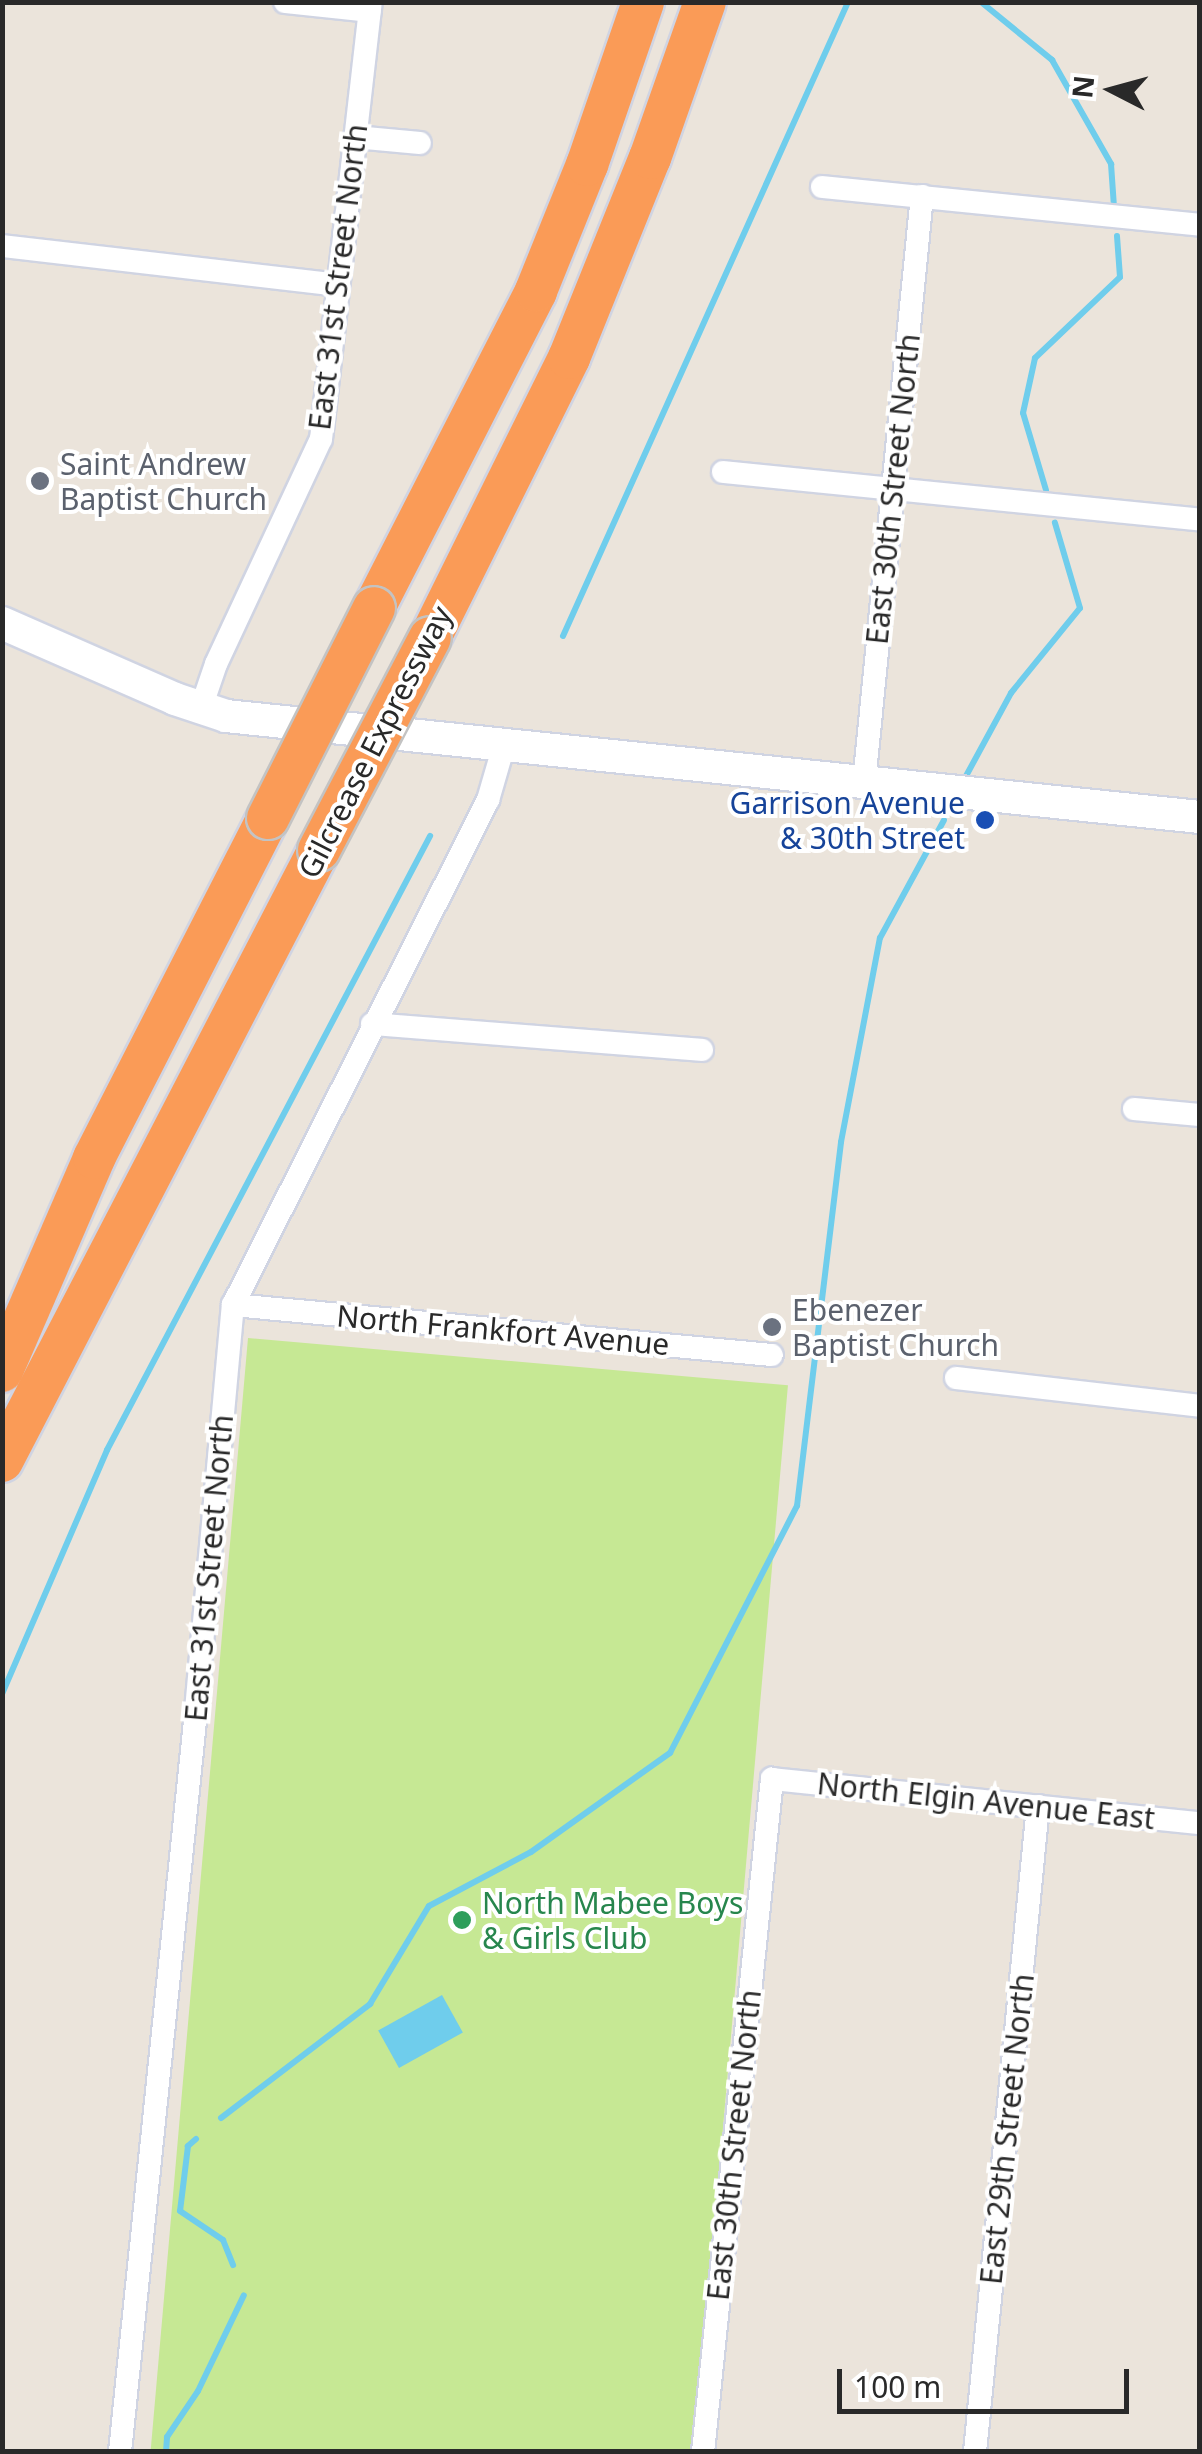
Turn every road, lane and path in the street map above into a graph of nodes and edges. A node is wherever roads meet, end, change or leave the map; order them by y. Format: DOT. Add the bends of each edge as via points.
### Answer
graph roads {
  1 [pos="285,2"];
  2 [pos="642,2"];
  3 [pos="705,2"];
  4 [pos="370,7"];
  5 [pos="355,137"];
  6 [pos="420,142"];
  7 [pos="822,187"];
  8 [pos="922,196"];
  9 [pos="1200,225"];
  10 [pos="2,246"];
  11 [pos="337,285"];
  12 [pos="723,472"];
  13 [pos="892,487"];
  14 [pos="1200,520"];
  15 [pos="2,623"];
  16 [pos="202,708"];
  17 [pos="504,745"];
  18 [pos="864,783"];
  19 [pos="1200,817"];
  20 [pos="372,1024"];
  21 [pos="702,1050"];
  22 [pos="1134,1109"];
  23 [pos="1200,1115"];
  24 [pos="233,1305"];
  25 [pos="772,1356"];
  26 [pos="2,1372"];
  27 [pos="956,1378"];
  28 [pos="1200,1406"];
  29 [pos="2,1461"];
  30 [pos="772,1779"];
  31 [pos="1038,1806"];
  32 [pos="1200,1823"];
  33 [pos="120,2452"];
  34 [pos="703,2452"];
  35 [pos="975,2452"];
  1 -- 4 [label="street"];
  2 -- 26 [label="highway, Gilcrease Expressway, bridge" via="536,290 94,1158"];
  3 -- 29 [label="highway, Gilcrease Expressway, bridge" via="569,358"];
  4 -- 5 [label="street, East 31st Street North"];
  5 -- 6 [label="street"];
  5 -- 11 [label="street, East 31st Street North"];
  7 -- 8 [label="street"];
  8 -- 9 [label="street"];
  8 -- 13 [label="street, East 30th Street North"];
  10 -- 11 [label="street"];
  11 -- 16 [label="street, East 31st Street North" via="321,439"];
  12 -- 13 [label="street"];
  13 -- 14 [label="street"];
  13 -- 18 [label="street, East 30th Street North"];
  15 -- 16 [label="street"];
  16 -- 17 [label="street" via="254,720"];
  17 -- 18 [label="street"];
  17 -- 20 [label="street, East 31st Street North" via="488,800"];
  18 -- 19 [label="street"];
  20 -- 21 [label="street"];
  20 -- 24 [label="street, East 31st Street North"];
  22 -- 23 [label="street"];
  24 -- 25 [label="street, North Frankfort Avenue"];
  24 -- 33 [label="street, East 31st Street North"];
  27 -- 28 [label="street"];
  30 -- 31 [label="street, North Elgin Avenue East"];
  30 -- 34 [label="street, East 30th Street North"];
  31 -- 32 [label="street, North Elgin Avenue East"];
  31 -- 35 [label="street, East 29th Street North"];
}
